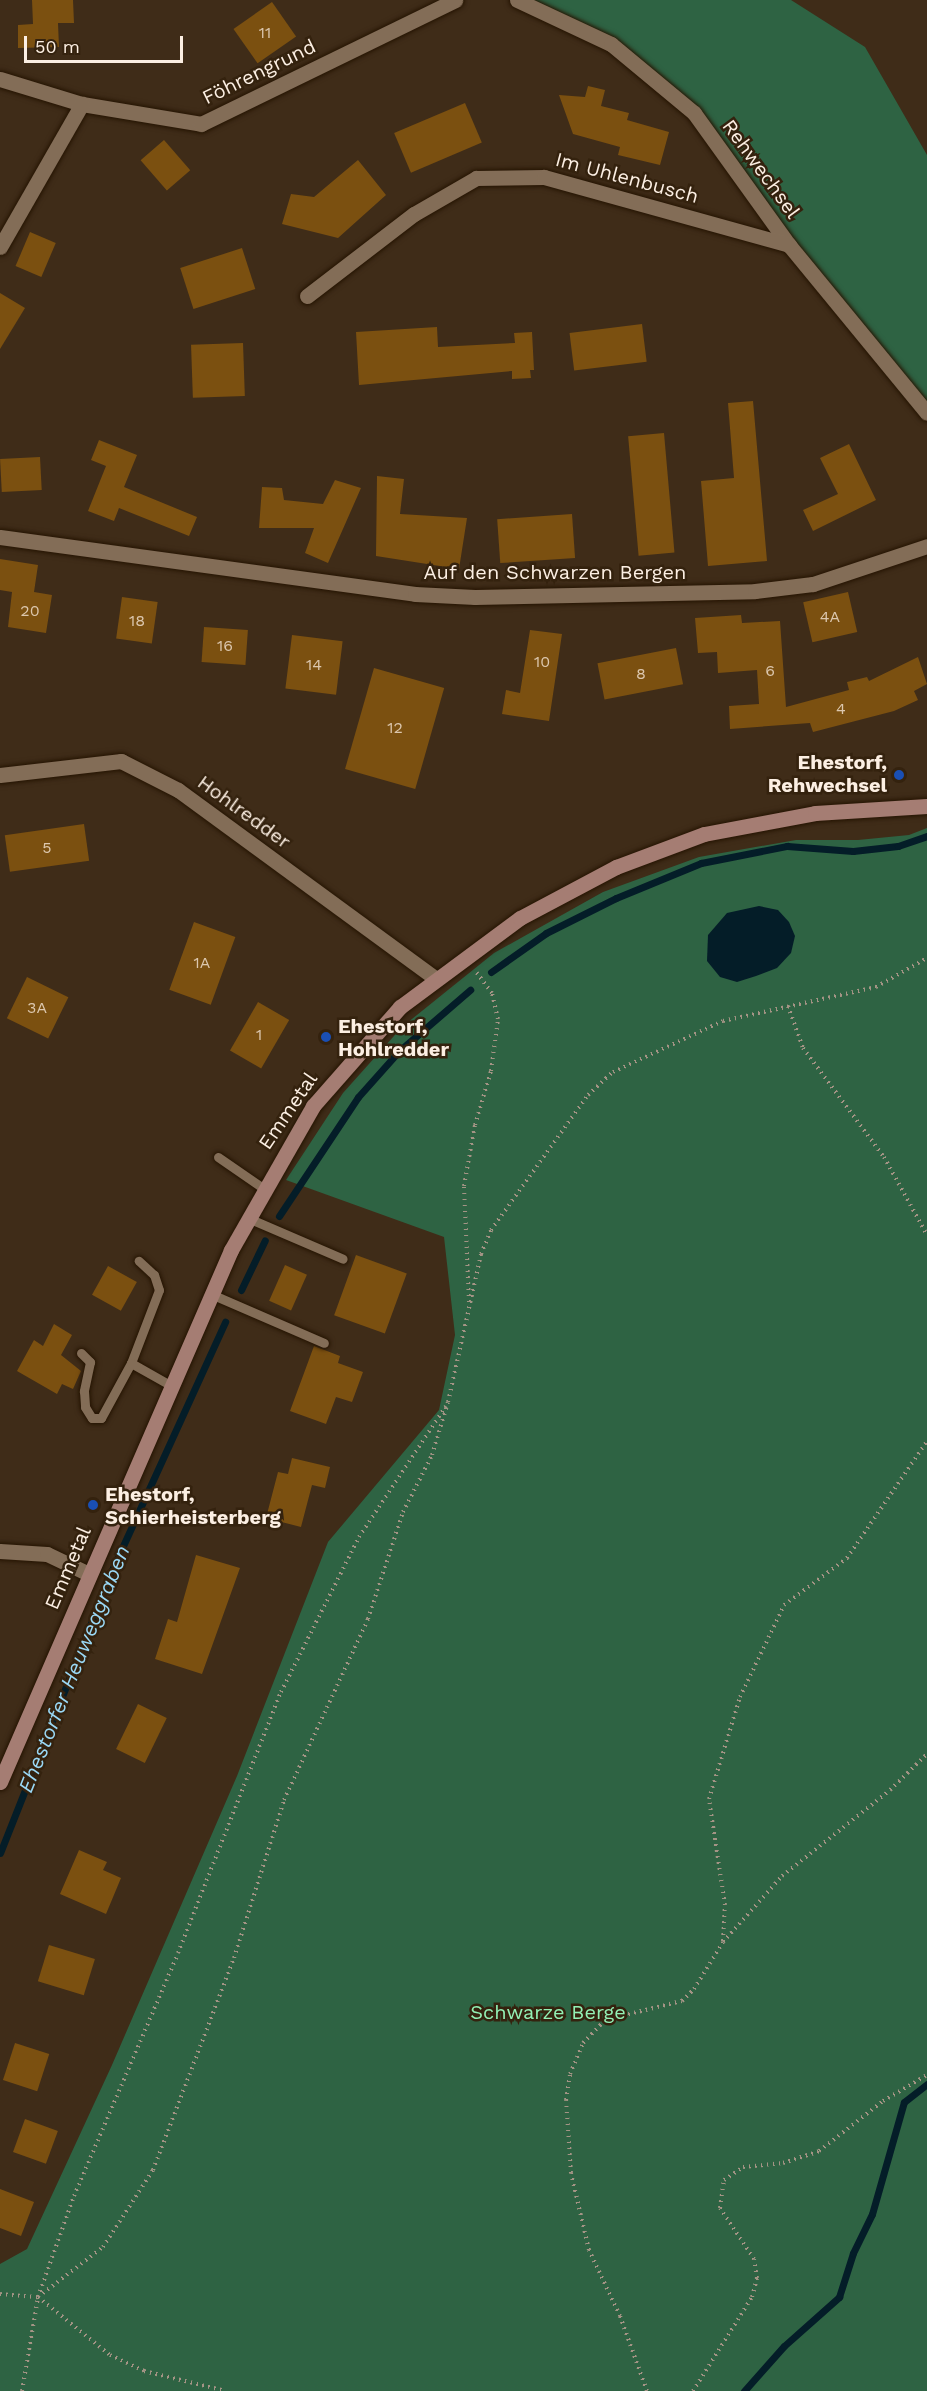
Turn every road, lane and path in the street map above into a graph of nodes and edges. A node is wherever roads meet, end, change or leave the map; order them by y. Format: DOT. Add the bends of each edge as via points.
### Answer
graph roads {
  1 [pos="455,0"];
  2 [pos="517,0"];
  3 [pos="0,79"];
  4 [pos="82,104"];
  5 [pos="789,244"];
  6 [pos="0,247"];
  7 [pos="307,296"];
  8 [pos="927,413"];
  9 [pos="0,537"];
  10 [pos="927,546"];
  11 [pos="0,775"];
  12 [pos="927,806"];
  13 [pos="465,957"];
  14 [pos="927,958"];
  15 [pos="435,978"];
  16 [pos="788,1006"];
  17 [pos="218,1157"];
  18 [pos="263,1188"];
  19 [pos="248,1218"];
  20 [pos="927,1235"];
  21 [pos="343,1258"];
  22 [pos="139,1261"];
  23 [pos="211,1294"];
  24 [pos="470,1308"];
  25 [pos="324,1343"];
  26 [pos="81,1353"];
  27 [pos="131,1363"];
  28 [pos="170,1385"];
  29 [pos="448,1402"];
  30 [pos="927,1441"];
  31 [pos="0,1551"];
  32 [pos="89,1574"];
  33 [pos="927,1754"];
  34 [pos="0,1782"];
  35 [pos="723,1942"];
  36 [pos="927,2075"];
  37 [pos="0,2294"];
  38 [pos="38,2297"];
  39 [pos="22,2391"];
  40 [pos="226,2391"];
  41 [pos="647,2391"];
  42 [pos="693,2391"];
  1 -- 4 [label="street, Föhrengrund" via="201,124"];
  2 -- 5 [label="street, Rehwechsel" via="611,44 694,113"];
  3 -- 4 [label="street, Föhrengrund"];
  4 -- 6 [label="street"];
  5 -- 7 [label="street, Im Uhlenbusch" via="544,177 476,178 414,214"];
  5 -- 8 [label="street, Rehwechsel"];
  9 -- 10 [label="street, Auf den Schwarzen Bergen" via="414,594 475,597 755,591 813,584"];
  11 -- 15 [label="street, Hohlredder" via="121,761 178,790"];
  12 -- 13 [label="main road, Emmetal" via="815,813 704,834 615,867 520,918"];
  13 -- 15 [label="main road, Emmetal"];
  13 -- 24 [label="path" via="492,993 498,1019 491,1071 475,1125 464,1186"];
  14 -- 16 [label="path" via="876,987"];
  15 -- 18 [label="main road, Emmetal" via="400,1007 318,1100"];
  16 -- 20 [label="path" via="803,1048 884,1157"];
  16 -- 24 [label="path" via="723,1021 613,1072 588,1095 491,1230 481,1254"];
  17 -- 18 [label="lane"];
  18 -- 19 [label="main road, Emmetal"];
  19 -- 21 [label="lane"];
  19 -- 23 [label="main road, Emmetal"];
  22 -- 27 [label="lane" via="154,1275 159,1290"];
  23 -- 25 [label="lane"];
  23 -- 28 [label="main road, Emmetal"];
  24 -- 29 [label="path"];
  26 -- 27 [label="lane" via="90,1362 84,1399 92,1418 101,1418 106,1412"];
  27 -- 28 [label="lane"];
  28 -- 32 [label="main road, Emmetal"];
  29 -- 38 [label="path" via="358,1537 281,1692 178,1953 74,2196"];
  29 -- 38 [label="path" via="432,1455 403,1512 368,1619 284,1800 234,1958 153,2170 103,2247"];
  30 -- 35 [label="path" via="847,1558 784,1605 740,1697 709,1799 725,1905"];
  31 -- 32 [label="street" via="47,1554"];
  32 -- 34 [label="main road, Emmetal"];
  33 -- 35 [label="path" via="890,1790 782,1876"];
  35 -- 41 [label="path" via="694,1989 682,2001 605,2020 583,2043 570,2074 566,2100 571,2173 589,2250 620,2316"];
  36 -- 42 [label="path" via="883,2101 819,2151 783,2163 743,2167 724,2180 720,2208 748,2249 757,2278 752,2297"];
  37 -- 38 [label="path"];
  38 -- 39 [label="path"];
  38 -- 40 [label="path" via="110,2355 144,2372"];
}
